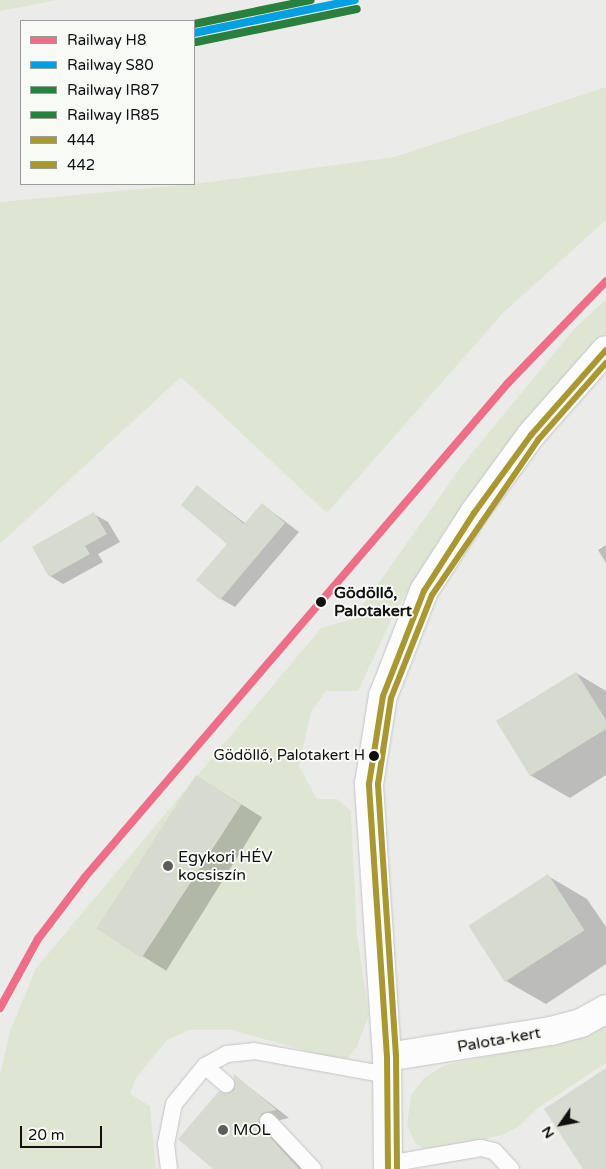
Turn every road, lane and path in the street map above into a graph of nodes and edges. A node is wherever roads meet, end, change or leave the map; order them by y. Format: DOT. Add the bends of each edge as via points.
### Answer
graph roads {
  1 [pos="606,350"];
  2 [pos="606,1009"];
  3 [pos="206,1066"];
  4 [pos="387,1066"];
  5 [pos="226,1084"];
  6 [pos="267,1125"];
  7 [pos="388,1166"];
  8 [pos="169,1169"];
  9 [pos="313,1169"];
  10 [pos="510,1169"];
  1 -- 4 [label="main road" via="531,435 424,591 383,696 369,784"];
  2 -- 4 [label="main road, Palota-kert" via="581,1023 551,1031"];
  3 -- 4 [label="lane" via="227,1054 254,1051"];
  3 -- 5 [label="lane"];
  3 -- 8 [label="lane" via="174,1104 166,1144"];
  4 -- 7 [label="main road"];
  6 -- 9 [label="lane"];
  7 -- 10 [label="lane" via="481,1148 494,1151"];
}
